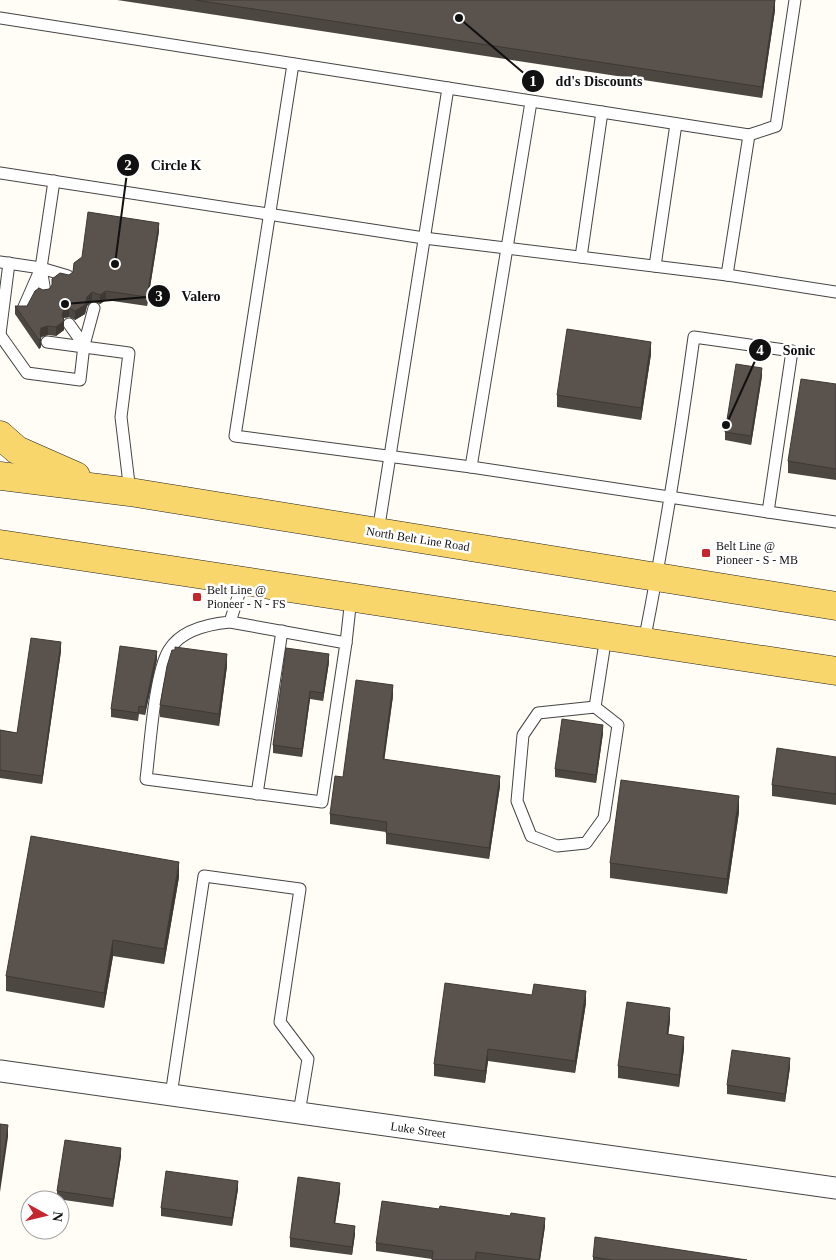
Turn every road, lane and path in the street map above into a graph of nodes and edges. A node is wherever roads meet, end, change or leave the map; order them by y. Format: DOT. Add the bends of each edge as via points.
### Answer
graph roads {
  1 [pos="795,0"];
  2 [pos="0,18"];
  3 [pos="293,64"];
  4 [pos="448,88"];
  5 [pos="531,102"];
  6 [pos="602,112"];
  7 [pos="676,124"];
  8 [pos="749,135"];
  9 [pos="0,173"];
  10 [pos="54,181"];
  11 [pos="270,214"];
  12 [pos="424,238"];
  13 [pos="508,248"];
  14 [pos="581,257"];
  15 [pos="5,263"];
  16 [pos="655,266"];
  17 [pos="41,268"];
  18 [pos="727,275"];
  19 [pos="68,276"];
  20 [pos="45,292"];
  21 [pos="836,292"];
  22 [pos="23,308"];
  23 [pos="94,308"];
  24 [pos="69,324"];
  25 [pos="0,335"];
  26 [pos="47,342"];
  27 [pos="84,345"];
  28 [pos="0,435"];
  29 [pos="390,457"];
  30 [pos="471,467"];
  31 [pos="0,476"];
  32 [pos="102,488"];
  33 [pos="130,492"];
  34 [pos="669,497"];
  35 [pos="768,512"];
  36 [pos="836,522"];
  37 [pos="378,532"];
  38 [pos="0,544"];
  39 [pos="657,577"];
  40 [pos="243,581"];
  41 [pos="351,598"];
  42 [pos="836,606"];
  43 [pos="230,622"];
  44 [pos="282,631"];
  45 [pos="606,636"];
  46 [pos="644,642"];
  47 [pos="346,643"];
  48 [pos="836,672"];
  49 [pos="595,707"];
  50 [pos="257,794"];
  51 [pos="0,1072"];
  52 [pos="171,1095"];
  53 [pos="299,1113"];
  54 [pos="836,1188"];
  1 -- 8 [label="lane" via="776,126"];
  2 -- 3 [label="lane"];
  3 -- 4 [label="lane"];
  3 -- 11 [label="lane"];
  4 -- 5 [label="lane"];
  4 -- 12 [label="lane"];
  5 -- 6 [label="lane"];
  5 -- 13 [label="lane"];
  6 -- 7 [label="lane"];
  6 -- 14 [label="lane"];
  7 -- 8 [label="lane"];
  7 -- 16 [label="lane"];
  8 -- 18 [label="lane"];
  9 -- 10 [label="lane"];
  10 -- 11 [label="lane"];
  10 -- 17 [label="lane"];
  11 -- 12 [label="lane"];
  11 -- 29 [label="lane" via="235,436"];
  12 -- 13 [label="lane"];
  12 -- 29 [label="lane"];
  13 -- 14 [label="lane"];
  13 -- 30 [label="lane"];
  14 -- 16 [label="lane"];
  15 -- 17 [label="lane"];
  15 -- 25 [label="lane"];
  16 -- 18 [label="lane"];
  17 -- 19 [label="lane"];
  17 -- 20 [label="lane"];
  17 -- 22 [label="lane"];
  18 -- 21 [label="lane"];
  23 -- 27 [label="lane"];
  24 -- 27 [label="lane"];
  25 -- 27 [label="lane" via="28,373 80,380"];
  26 -- 27 [label="lane"];
  27 -- 33 [label="lane" via="129,353 121,417"];
  28 -- 32 [label="main road" via="17,450"];
  29 -- 30 [label="lane"];
  29 -- 37 [label="lane"];
  30 -- 34 [label="lane"];
  31 -- 32 [label="main road, North Belt Line Road"];
  32 -- 33 [label="main road, North Belt Line Road"];
  33 -- 37 [label="main road, North Belt Line Road"];
  34 -- 35 [label="lane"];
  34 -- 35 [label="lane" via="694,337 792,351"];
  34 -- 39 [label="lane"];
  35 -- 36 [label="lane"];
  37 -- 39 [label="main road, North Belt Line Road"];
  38 -- 40 [label="main road"];
  39 -- 42 [label="main road, North Belt Line Road"];
  39 -- 46 [label="lane"];
  40 -- 41 [label="main road"];
  40 -- 43 [label="lane"];
  41 -- 45 [label="main road"];
  41 -- 47 [label="lane"];
  43 -- 44 [label="lane"];
  43 -- 50 [label="lane" via="207,625 186,634 169,649 159,677 146,779"];
  44 -- 47 [label="lane"];
  44 -- 50 [label="lane"];
  45 -- 46 [label="main road"];
  45 -- 49 [label="lane"];
  46 -- 48 [label="main road"];
  47 -- 50 [label="lane" via="322,802"];
  49 -- 49 [label="lane" via="538,713 523,735 517,801 531,836 557,846 586,843 604,818 618,724"];
  51 -- 52 [label="street, Luke Street"];
  52 -- 53 [label="street, Luke Street"];
  52 -- 53 [label="lane" via="204,876 223,878 300,889 280,1022 308,1059"];
  53 -- 54 [label="street, Luke Street"];
}
